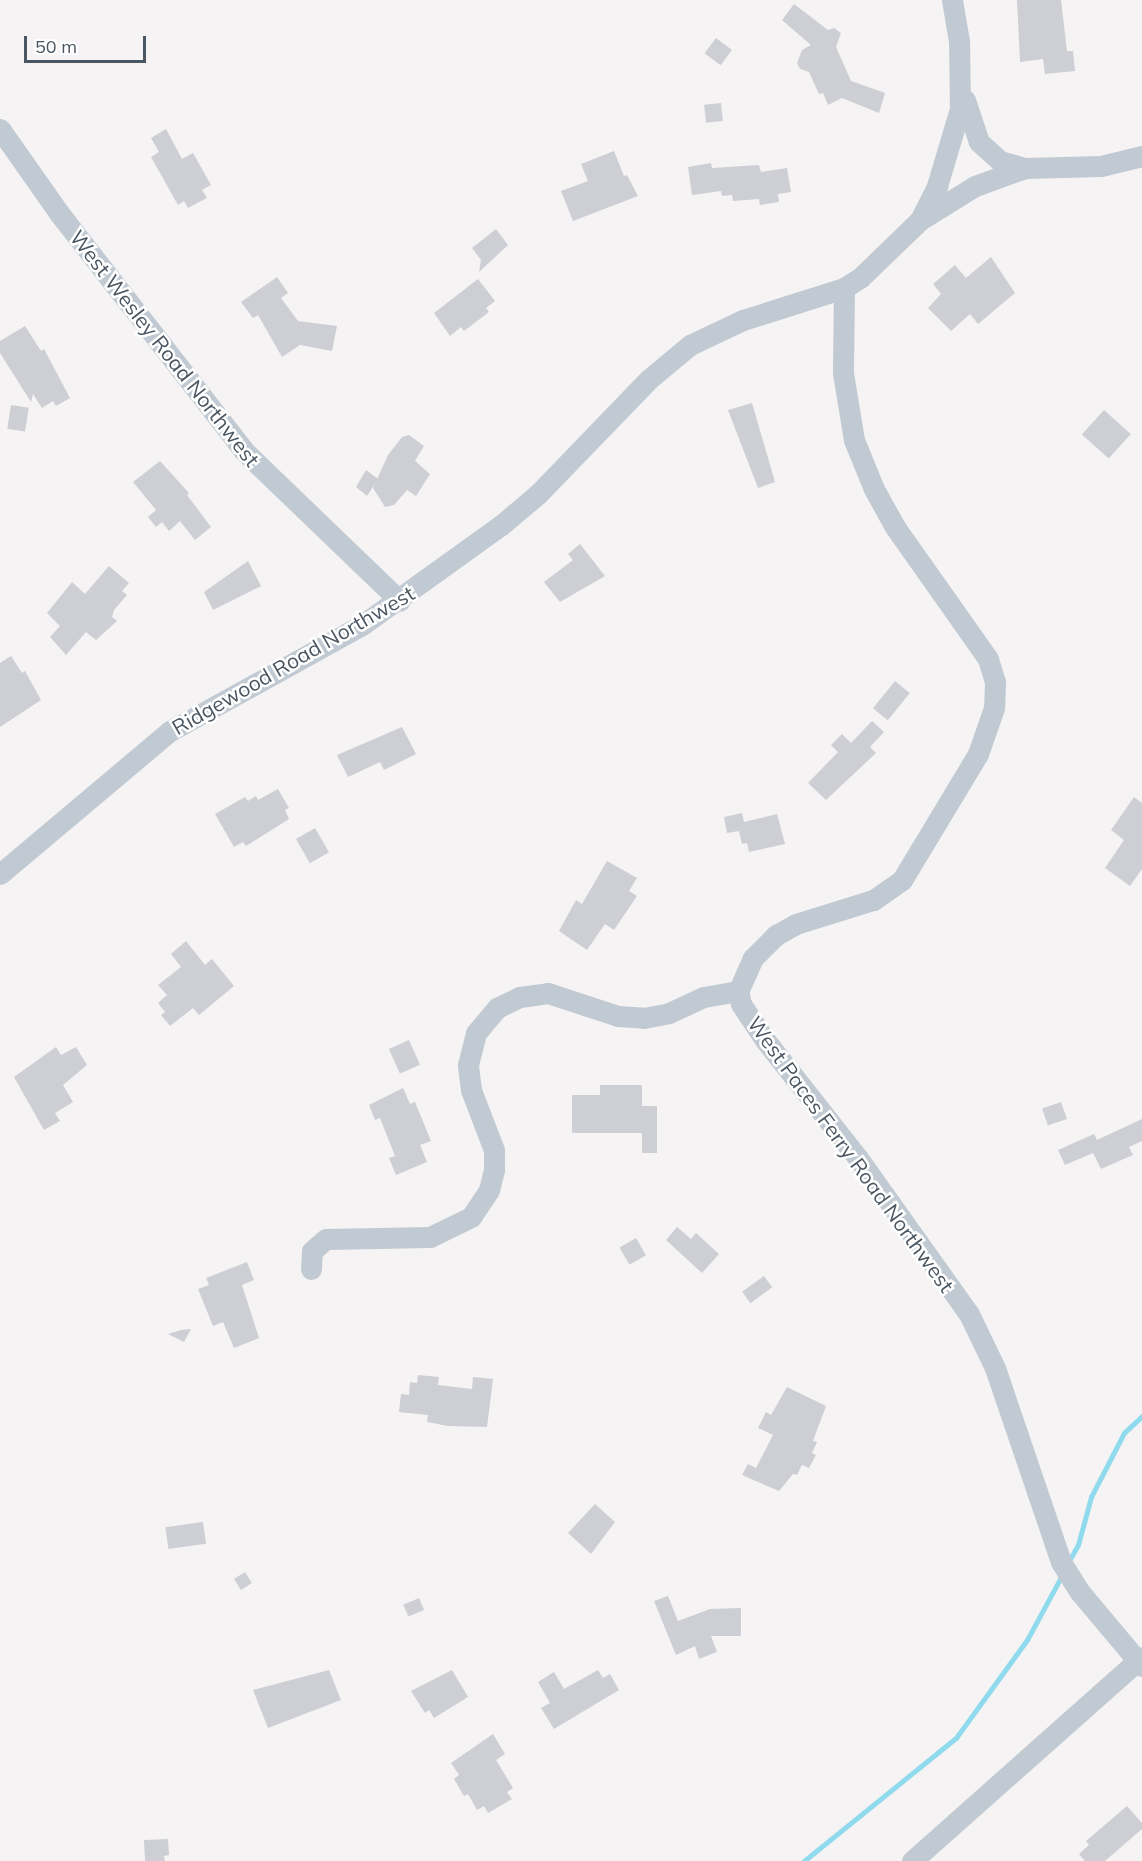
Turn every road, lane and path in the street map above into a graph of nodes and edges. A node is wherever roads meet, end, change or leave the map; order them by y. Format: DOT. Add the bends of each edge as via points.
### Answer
graph roads {
  1 [pos="952,0"];
  2 [pos="961,82"];
  3 [pos="0,129"];
  4 [pos="1142,156"];
  5 [pos="1025,168"];
  6 [pos="920,220"];
  7 [pos="844,288"];
  8 [pos="400,601"];
  9 [pos="0,874"];
  10 [pos="738,991"];
  11 [pos="311,1269"];
  12 [pos="1140,1661"];
  13 [pos="912,1861"];
  1 -- 2 [label="street"];
  2 -- 5 [label="street" via="979,142 1000,161"];
  2 -- 6 [label="street" via="957,127 937,186"];
  3 -- 8 [label="street, West Wesley Road Northwest" via="59,213 244,451"];
  4 -- 5 [label="street, Ridgewood Road Northwest" via="1101,166"];
  5 -- 6 [label="street, Ridgewood Road Northwest" via="975,186"];
  6 -- 7 [label="street, Ridgewood Road Northwest" via="861,278"];
  7 -- 8 [label="street, Ridgewood Road Northwest" via="743,320 690,345 648,380 538,494"];
  7 -- 10 [label="street, West Paces Ferry Road Northwest" via="843,373 854,440 895,527 988,659 995,682 994,708 978,754 902,879 873,900 796,924 776,935 753,958"];
  8 -- 9 [label="street, Ridgewood Road Northwest" via="170,731"];
  10 -- 11 [label="street" via="704,997 669,1013 644,1018 618,1016 548,993 520,997 497,1008 476,1033 468,1065 471,1090 494,1150 489,1190 471,1217 430,1237 326,1239 312,1251"];
  10 -- 12 [label="street, West Paces Ferry Road Northwest" via="741,1004 765,1040 858,1158 969,1314 995,1368 1061,1562 1079,1591"];
  12 -- 13 [label="street"];
}
